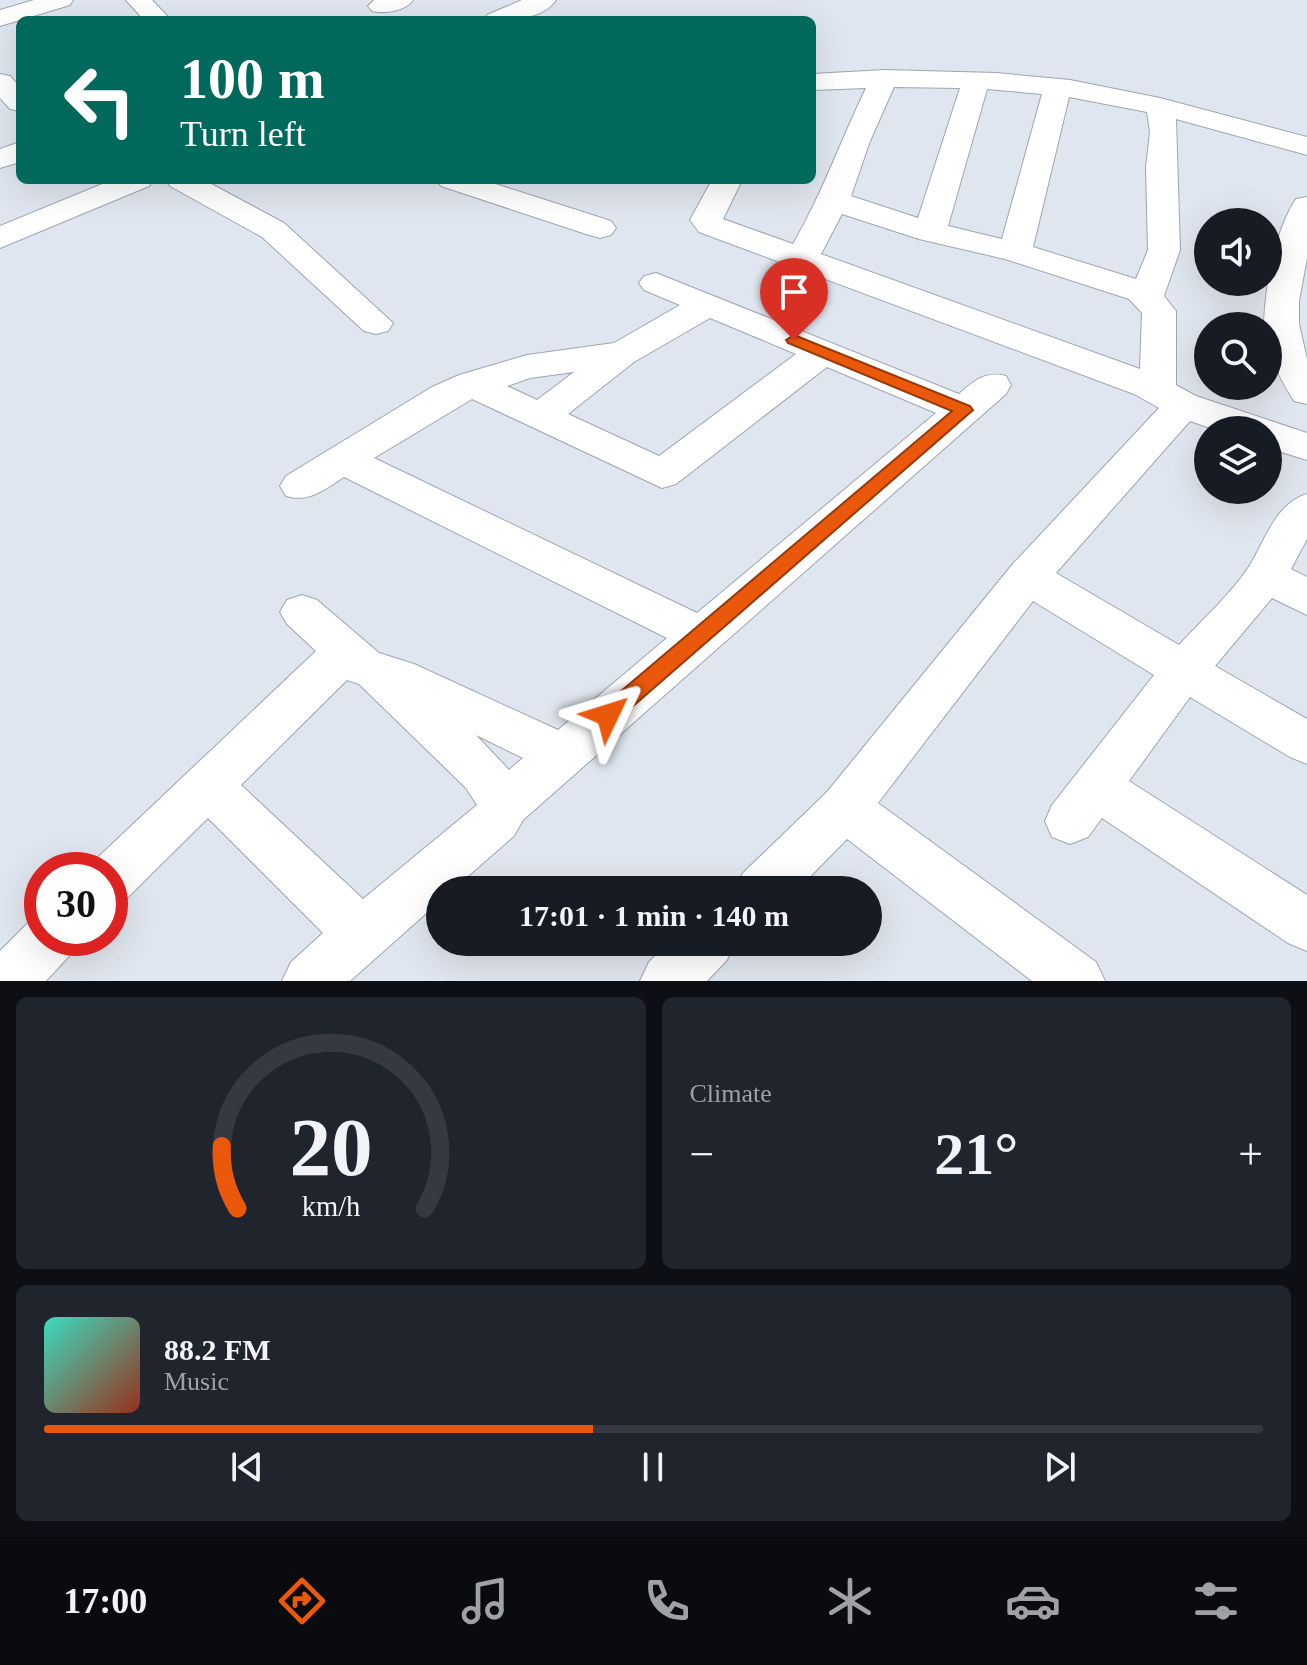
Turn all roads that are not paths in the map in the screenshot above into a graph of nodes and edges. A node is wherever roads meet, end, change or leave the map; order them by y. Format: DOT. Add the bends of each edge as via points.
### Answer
graph roads {
  1 [pos="138,0"];
  2 [pos="544,0"];
  3 [pos="49,6"];
  4 [pos="154,16"];
  5 [pos="506,16"];
  6 [pos="0,18"];
  7 [pos="885,78"];
  8 [pos="847,80"];
  9 [pos="969,81"];
  10 [pos="0,82"];
  11 [pos="816,82"];
  12 [pos="1058,87"];
  13 [pos="16,99"];
  14 [pos="1160,106"];
  15 [pos="1307,146"];
  16 [pos="128,184"];
  17 [pos="188,184"];
  18 [pos="464,184"];
  19 [pos="725,184"];
  20 [pos="834,201"];
  21 [pos="1307,206"];
  22 [pos="600,228"];
  23 [pos="930,232"];
  24 [pos="0,238"];
  25 [pos="1015,252"];
  26 [pos="802,258"];
  27 [pos="1296,275"];
  28 [pos="656,283"];
  29 [pos="1147,296"];
  30 [pos="708,304"];
  31 [pos="376,323"];
  32 [pos="823,352"];
  33 [pos="623,353"];
  34 [pos="1297,357"];
  35 [pos="472,384"];
  36 [pos="1307,392"];
  37 [pos="1170,397"];
  38 [pos="541,416"];
  39 [pos="1220,416"];
  40 [pos="1282,439"];
  41 [pos="1307,447"];
  42 [pos="342,459"];
  43 [pos="300,486"];
  44 [pos="1307,509"];
  45 [pos="1267,575"];
  46 [pos="1027,577"];
  47 [pos="1307,598"];
  48 [pos="302,612"];
  49 [pos="701,635"];
  50 [pos="369,669"];
  51 [pos="1183,672"];
  52 [pos="1307,743"];
  53 [pos="562,754"];
  54 [pos="209,786"];
  55 [pos="505,804"];
  56 [pos="845,808"];
  57 [pos="128,863"];
  58 [pos="775,876"];
  59 [pos="1307,925"];
  60 [pos="367,930"];
  61 [pos="33,956"];
  62 [pos="694,956"];
  63 [pos="9,981"];
  64 [pos="310,981"];
  65 [pos="668,981"];
  66 [pos="1077,981"];
  1 -- 4 [label="street"];
  2 -- 5 [label="street"];
  3 -- 6 [label="street"];
  7 -- 8 [label="street"];
  7 -- 9 [label="street"];
  7 -- 20 [label="street"];
  8 -- 9 [label="street" via="845,61 949,55 960,60"];
  8 -- 11 [label="street"];
  9 -- 12 [label="street"];
  9 -- 23 [label="street"];
  10 -- 13 [label="street"];
  12 -- 14 [label="street"];
  12 -- 25 [label="street"];
  14 -- 15 [label="street"];
  14 -- 29 [label="street" via="1164,250"];
  16 -- 24 [label="street"];
  17 -- 31 [label="street" via="273,230"];
  18 -- 22 [label="street"];
  19 -- 26 [label="street" via="709,210 710,225"];
  20 -- 23 [label="street"];
  20 -- 26 [label="street"];
  21 -- 27 [label="street"];
  23 -- 25 [label="street"];
  25 -- 29 [label="street"];
  26 -- 37 [label="street"];
  27 -- 34 [label="street" via="1280,302"];
  28 -- 30 [label="street"];
  29 -- 37 [label="street" via="1159,311"];
  30 -- 32 [label="street"];
  30 -- 33 [label="street"];
  32 -- 38 [label="street" via="662,474"];
  32 -- 49 [label="street" via="978,398"];
  33 -- 35 [label="street" via="527,367"];
  33 -- 38 [label="street"];
  34 -- 36 [label="street"];
  35 -- 38 [label="street"];
  35 -- 42 [label="street"];
  37 -- 39 [label="street"];
  37 -- 46 [label="street"];
  40 -- 41 [label="street"];
  42 -- 43 [label="street"];
  42 -- 49 [label="street"];
  44 -- 45 [label="street" via="1281,543"];
  45 -- 47 [label="street"];
  45 -- 51 [label="street"];
  46 -- 51 [label="street"];
  46 -- 56 [label="street"];
  48 -- 50 [label="street"];
  49 -- 53 [label="street"];
  50 -- 53 [label="street" via="396,676"];
  50 -- 54 [label="street" via="349,661 323,670"];
  50 -- 55 [label="street" via="483,773"];
  51 -- 52 [label="street"];
  51 -- 59 [label="street" via="1083,804"];
  53 -- 55 [label="street"];
  54 -- 57 [label="street"];
  54 -- 60 [label="street" via="345,918"];
  55 -- 60 [label="street" via="496,820"];
  56 -- 58 [label="street"];
  56 -- 66 [label="street"];
  60 -- 64 [label="street"];
  61 -- 63 [label="street"];
  62 -- 65 [label="street"];
}
